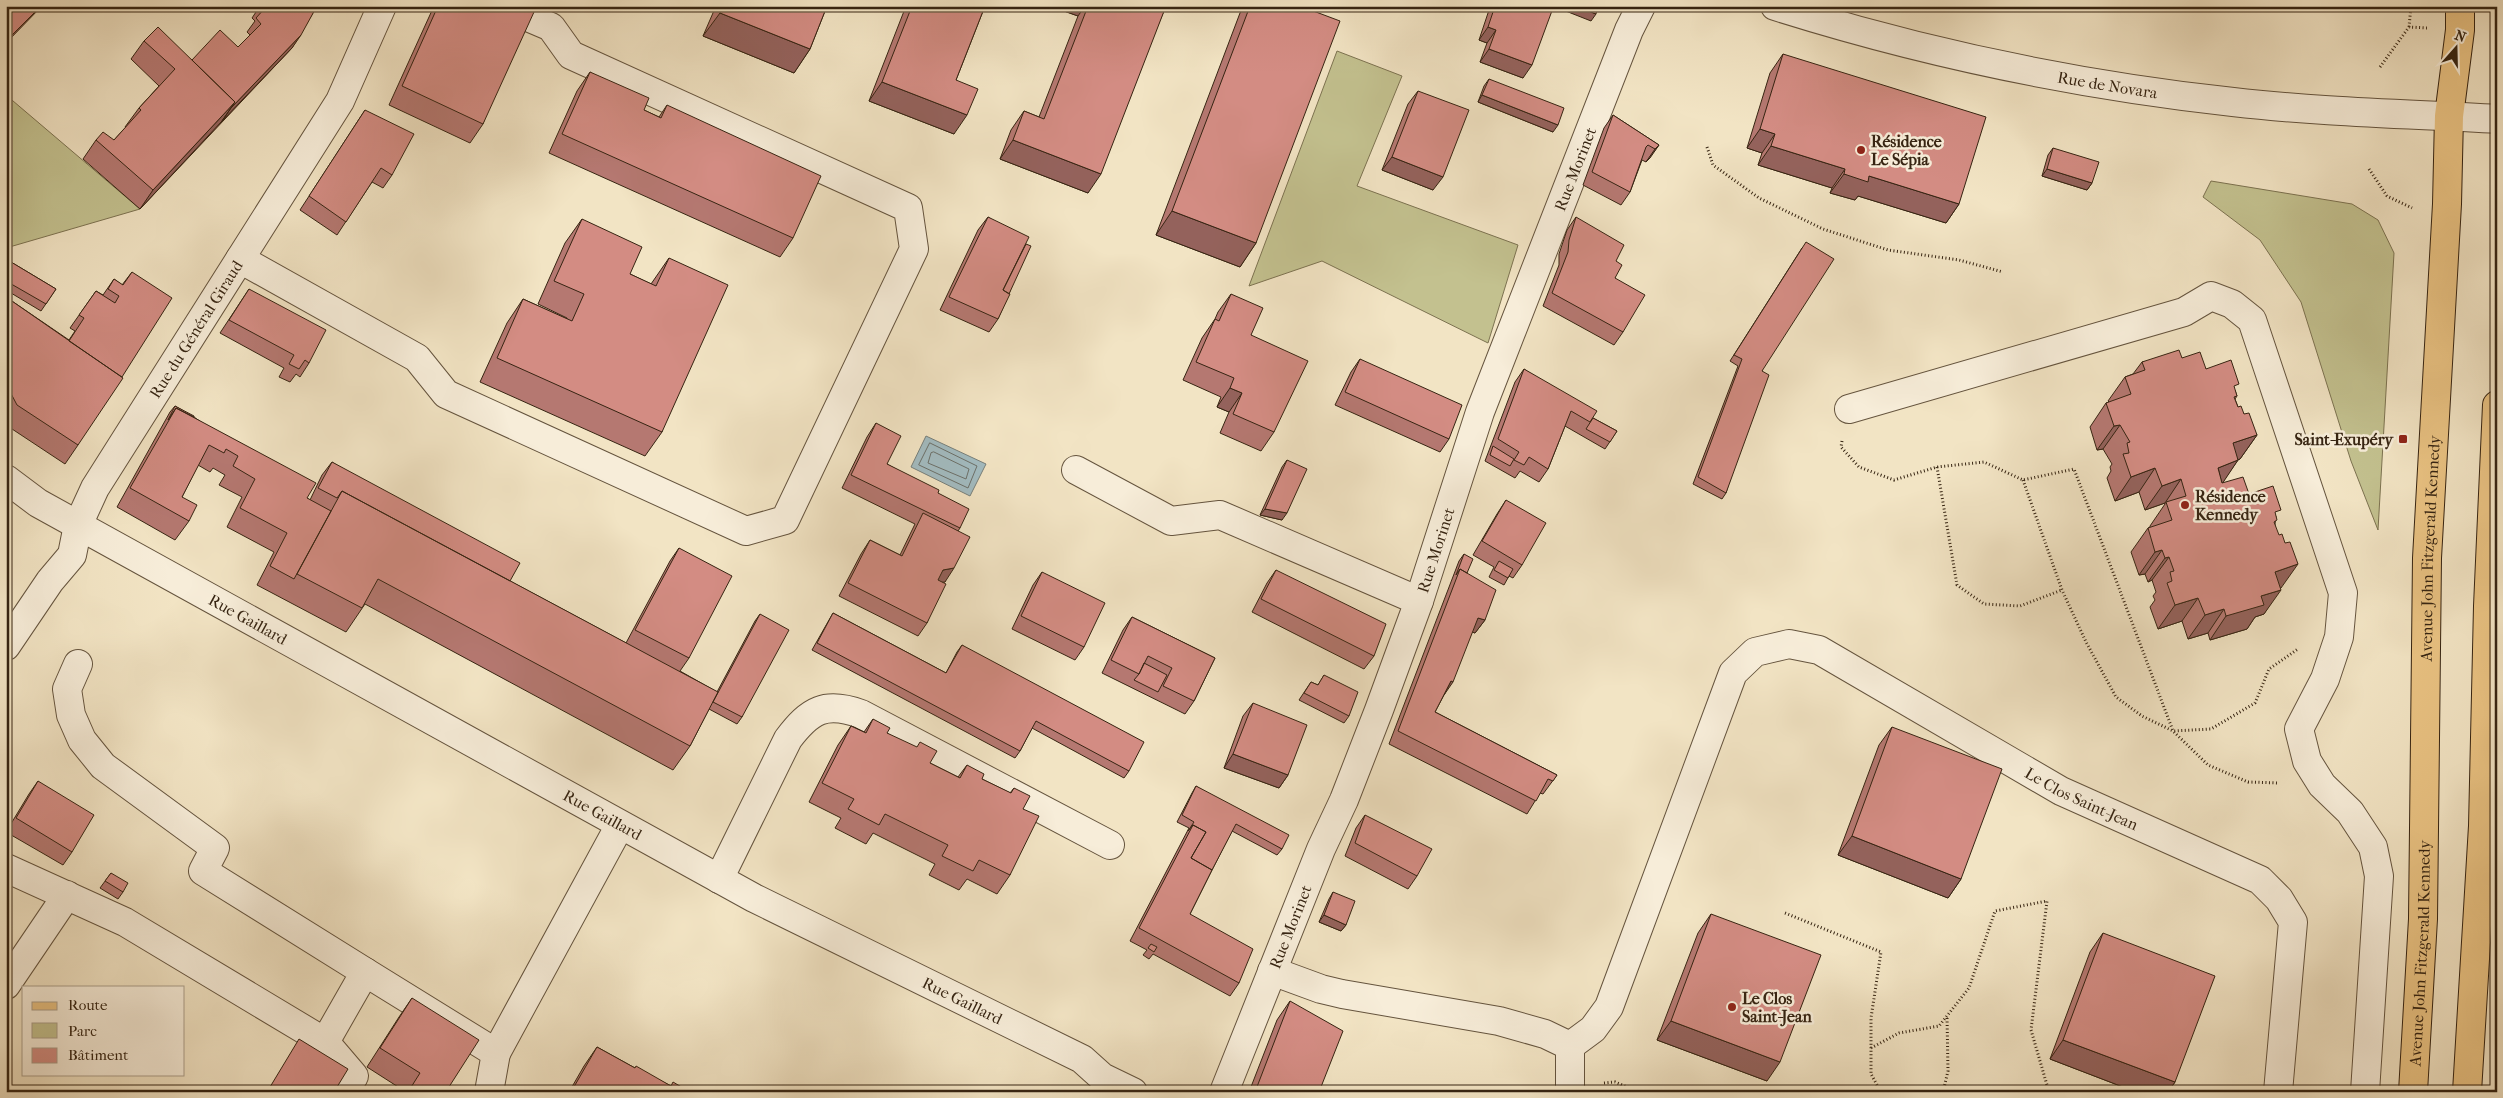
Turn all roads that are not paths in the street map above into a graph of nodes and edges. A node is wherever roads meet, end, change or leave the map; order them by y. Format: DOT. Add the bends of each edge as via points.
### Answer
graph roads {
  1 [pos="382,6"];
  2 [pos="502,6"];
  3 [pos="1641,6"];
  4 [pos="1775,6"];
  5 [pos="2460,6"];
  6 [pos="2449,116"];
  7 [pos="2497,119"];
  8 [pos="240,259"];
  9 [pos="2497,405"];
  10 [pos="1849,409"];
  11 [pos="1076,470"];
  12 [pos="6,479"];
  13 [pos="78,525"];
  14 [pos="1419,601"];
  15 [pos="2492,602"];
  16 [pos="6,646"];
  17 [pos="78,664"];
  18 [pos="620,825"];
  19 [pos="1110,845"];
  20 [pos="6,868"];
  21 [pos="719,879"];
  22 [pos="67,894"];
  23 [pos="1272,971"];
  24 [pos="365,972"];
  25 [pos="6,985"];
  26 [pos="324,1042"];
  27 [pos="1570,1046"];
  28 [pos="496,1053"];
  29 [pos="344,1092"];
  30 [pos="490,1092"];
  31 [pos="1133,1092"];
  32 [pos="1224,1092"];
  33 [pos="1570,1092"];
  34 [pos="2278,1092"];
  35 [pos="2365,1092"];
  36 [pos="2413,1092"];
  37 [pos="2467,1092"];
  1 -- 8 [label="street, Rue du Général Giraud" via="340,101"];
  2 -- 8 [label="street" via="551,27 571,56 908,208 914,249 785,520 746,531 446,394 416,358"];
  3 -- 14 [label="street, Rue Morinet" via="1480,412"];
  4 -- 6 [label="street, Rue de Novara" via="1929,50 2049,75 2233,102"];
  5 -- 6 [label="main road, Avenue John Fitzgerald Kennedy"];
  6 -- 7 [label="street, Rue de Novara"];
  6 -- 36 [label="main road, Avenue John Fitzgerald Kennedy" via="2427,558 2423,919"];
  8 -- 13 [label="street, Rue du Général Giraud" via="95,488"];
  9 -- 15 [label="main road"];
  10 -- 35 [label="street" via="2184,312 2211,296 2232,304 2252,320 2343,594 2339,637 2325,679 2299,729 2307,761 2322,785 2350,812 2373,847 2379,876"];
  11 -- 14 [label="street" via="1171,521 1220,515"];
  12 -- 13 [label="street, Rue Gaillard" via="38,503"];
  13 -- 16 [label="street, Rue du Général Giraud" via="72,555 50,581"];
  13 -- 18 [label="street, Rue Gaillard"];
  14 -- 23 [label="street, Rue Morinet" via="1344,800"];
  15 -- 37 [label="main road"];
  17 -- 24 [label="street" via="67,689 71,715 82,740 103,766 214,848 203,871"];
  18 -- 21 [label="street, Rue Gaillard"];
  18 -- 28 [label="street"];
  19 -- 21 [label="street" via="861,714 840,707 820,709 803,720 788,739"];
  20 -- 22 [label="street"];
  21 -- 31 [label="street, Rue Gaillard" via="1082,1059 1102,1077"];
  22 -- 25 [label="street"];
  22 -- 26 [label="street" via="125,922"];
  23 -- 27 [label="street" via="1342,994 1526,1028"];
  23 -- 32 [label="street, Rue Morinet"];
  24 -- 26 [label="street"];
  24 -- 28 [label="street"];
  26 -- 29 [label="street" via="354,1076"];
  27 -- 33 [label="street"];
  27 -- 34 [label="street, Le Clos Saint-Jean" via="1593,1029 1609,1007 1733,673 1755,652 1789,644 1819,650 2061,791 2260,880 2279,899 2293,922"];
  28 -- 30 [label="street"];
}
